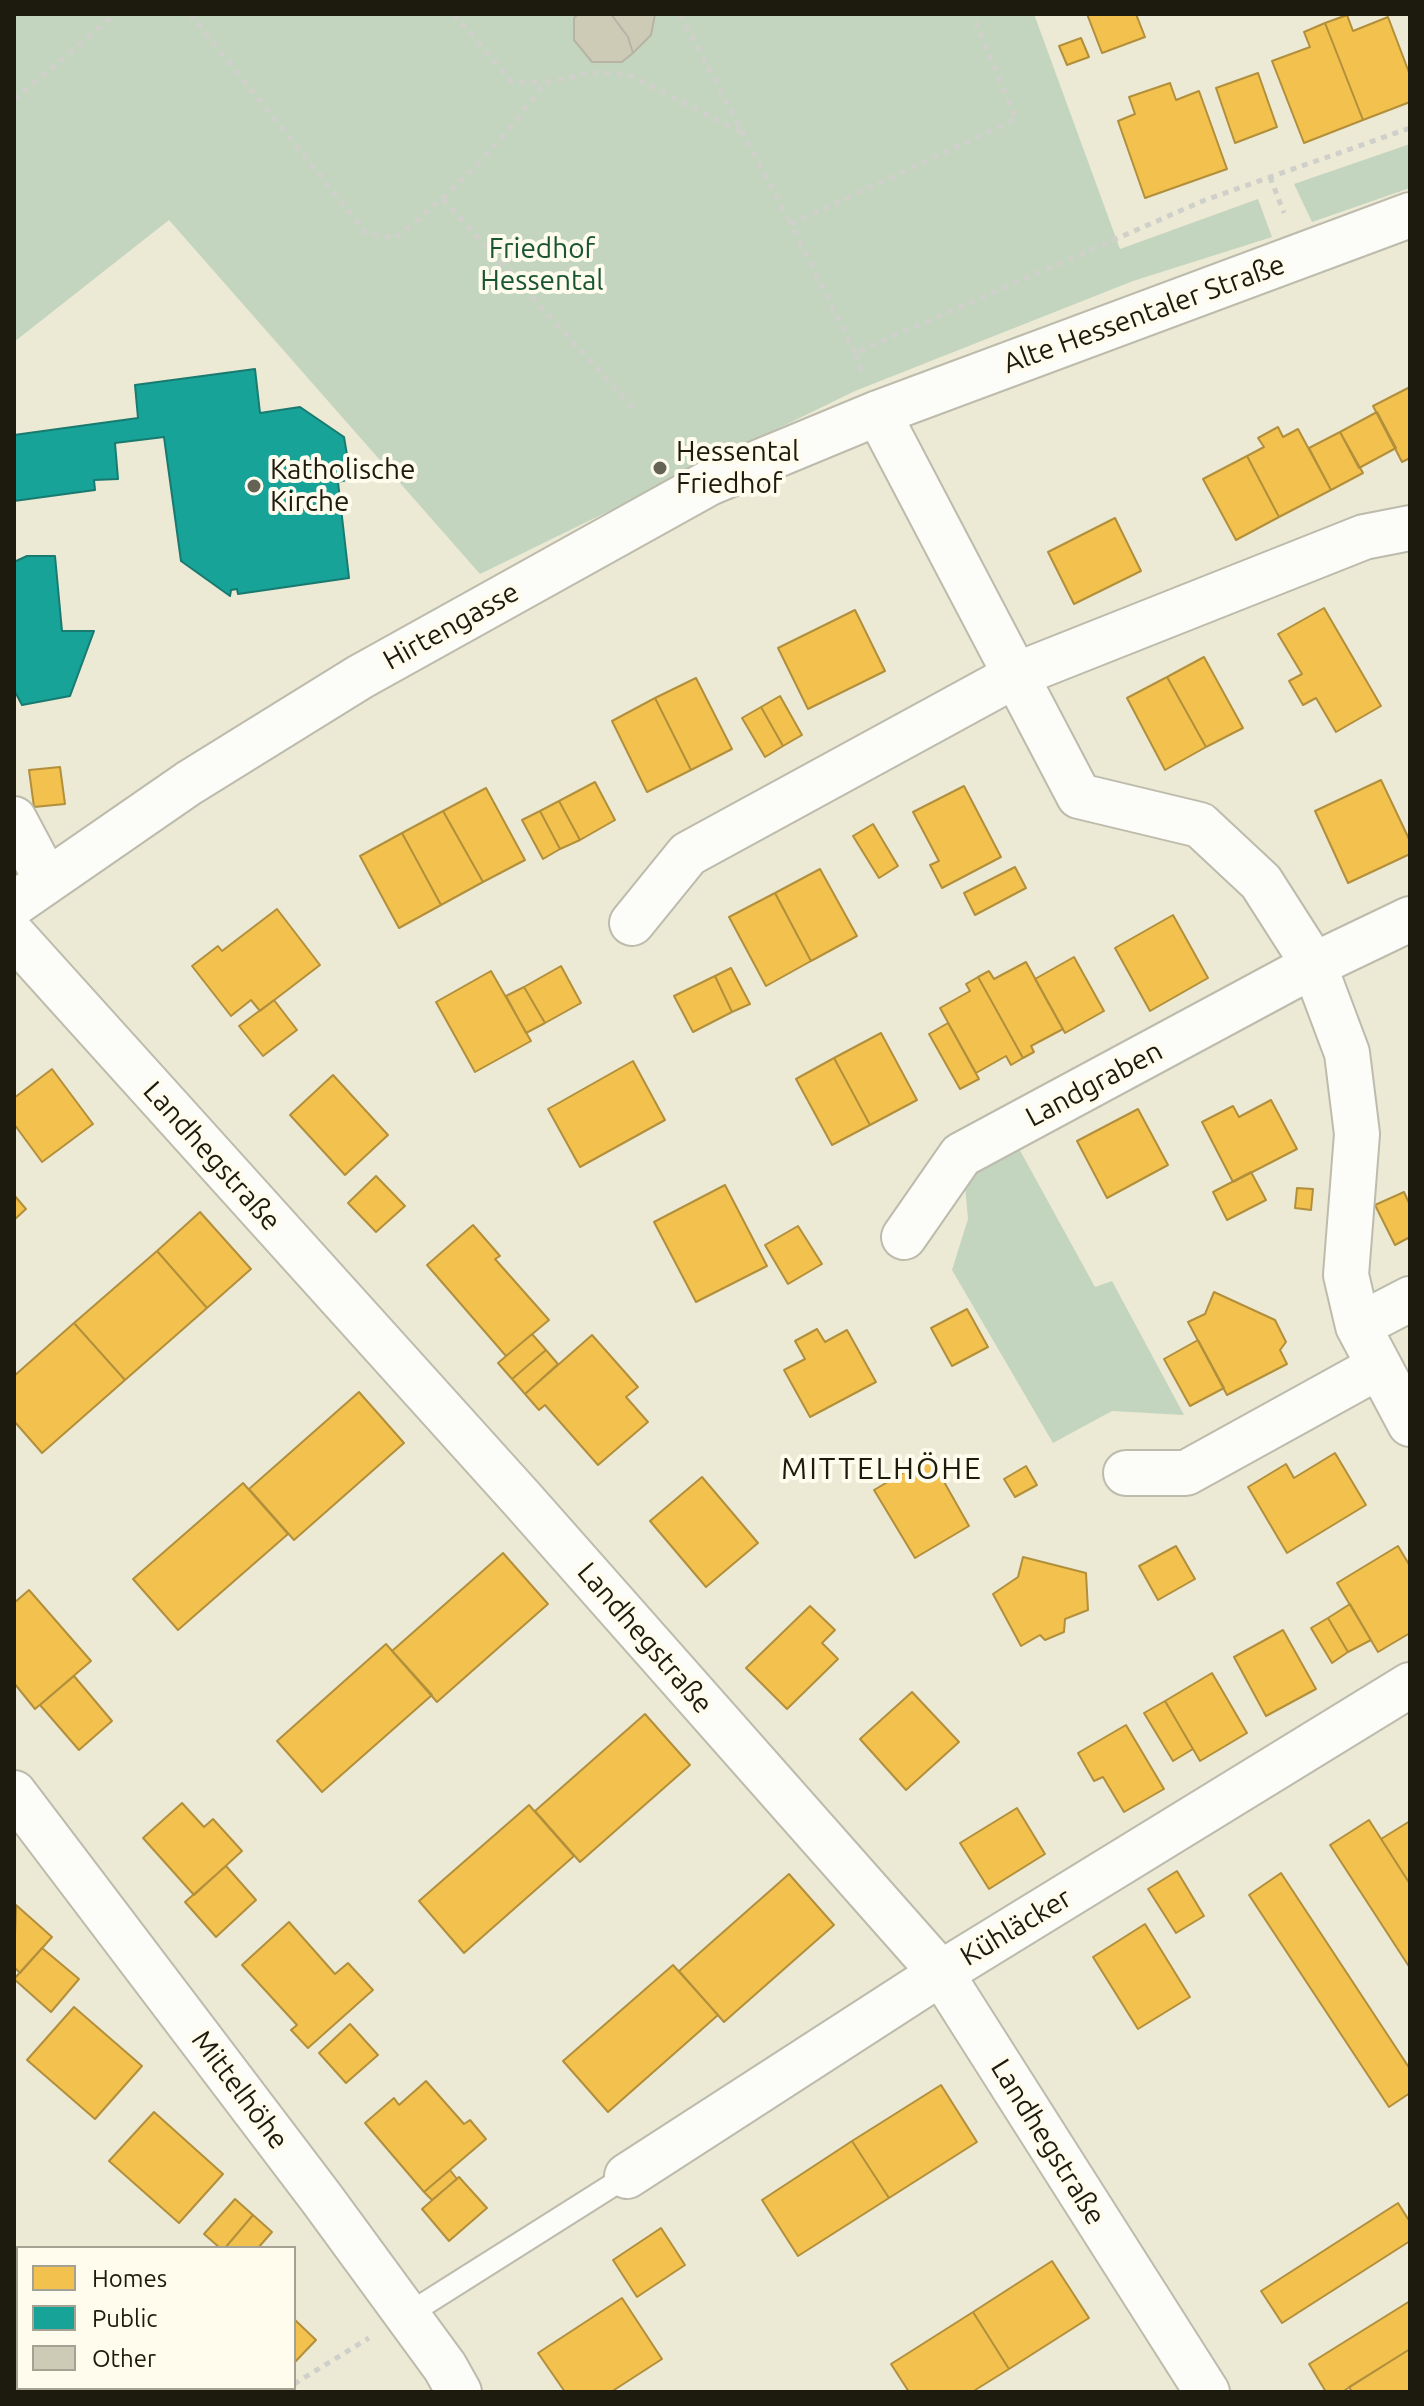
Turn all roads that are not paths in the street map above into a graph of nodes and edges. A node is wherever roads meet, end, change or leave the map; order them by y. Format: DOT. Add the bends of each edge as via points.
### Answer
graph roads {
  1 [pos="1410,215"];
  2 [pos="878,413"];
  3 [pos="1410,528"];
  4 [pos="1016,675"];
  5 [pos="14,819"];
  6 [pos="30,892"];
  7 [pos="1410,919"];
  8 [pos="632,923"];
  9 [pos="14,936"];
  10 [pos="1314,965"];
  11 [pos="904,1237"];
  12 [pos="1410,1299"];
  13 [pos="1358,1326"];
  14 [pos="1378,1367"];
  15 [pos="1410,1424"];
  16 [pos="1126,1473"];
  17 [pos="1410,1685"];
  18 [pos="14,1793"];
  19 [pos="941,1973"];
  20 [pos="627,2176"];
  21 [pos="407,2315"];
  22 [pos="459,2392"];
  23 [pos="1207,2392"];
  1 -- 2 [label="street, Alte Hessentaler Straße"];
  2 -- 4 [label="street"];
  2 -- 6 [label="street, Hirtengasse" via="709,483 360,677 189,783"];
  3 -- 4 [label="street" via="1364,537"];
  4 -- 8 [label="street" via="688,854"];
  4 -- 10 [label="street" via="1079,796 1200,825 1261,882"];
  5 -- 6 [label="street, Hirtengasse"];
  7 -- 10 [label="street, Landgraben"];
  9 -- 19 [label="street, Landhegstraße"];
  10 -- 11 [label="street, Landgraben" via="961,1155"];
  10 -- 13 [label="street" via="1347,1053 1357,1134 1346,1275"];
  12 -- 13 [label="street"];
  13 -- 14 [label="street"];
  14 -- 15 [label="street"];
  14 -- 16 [label="street" via="1186,1473"];
  17 -- 19 [label="street, Kühläcker"];
  18 -- 21 [label="street, Mittelhöhe"];
  19 -- 20 [label="street, Kühläcker"];
  19 -- 23 [label="street, Landhegstraße"];
  20 -- 21 [label="lane"];
  21 -- 22 [label="street, Mittelhöhe"];
}
